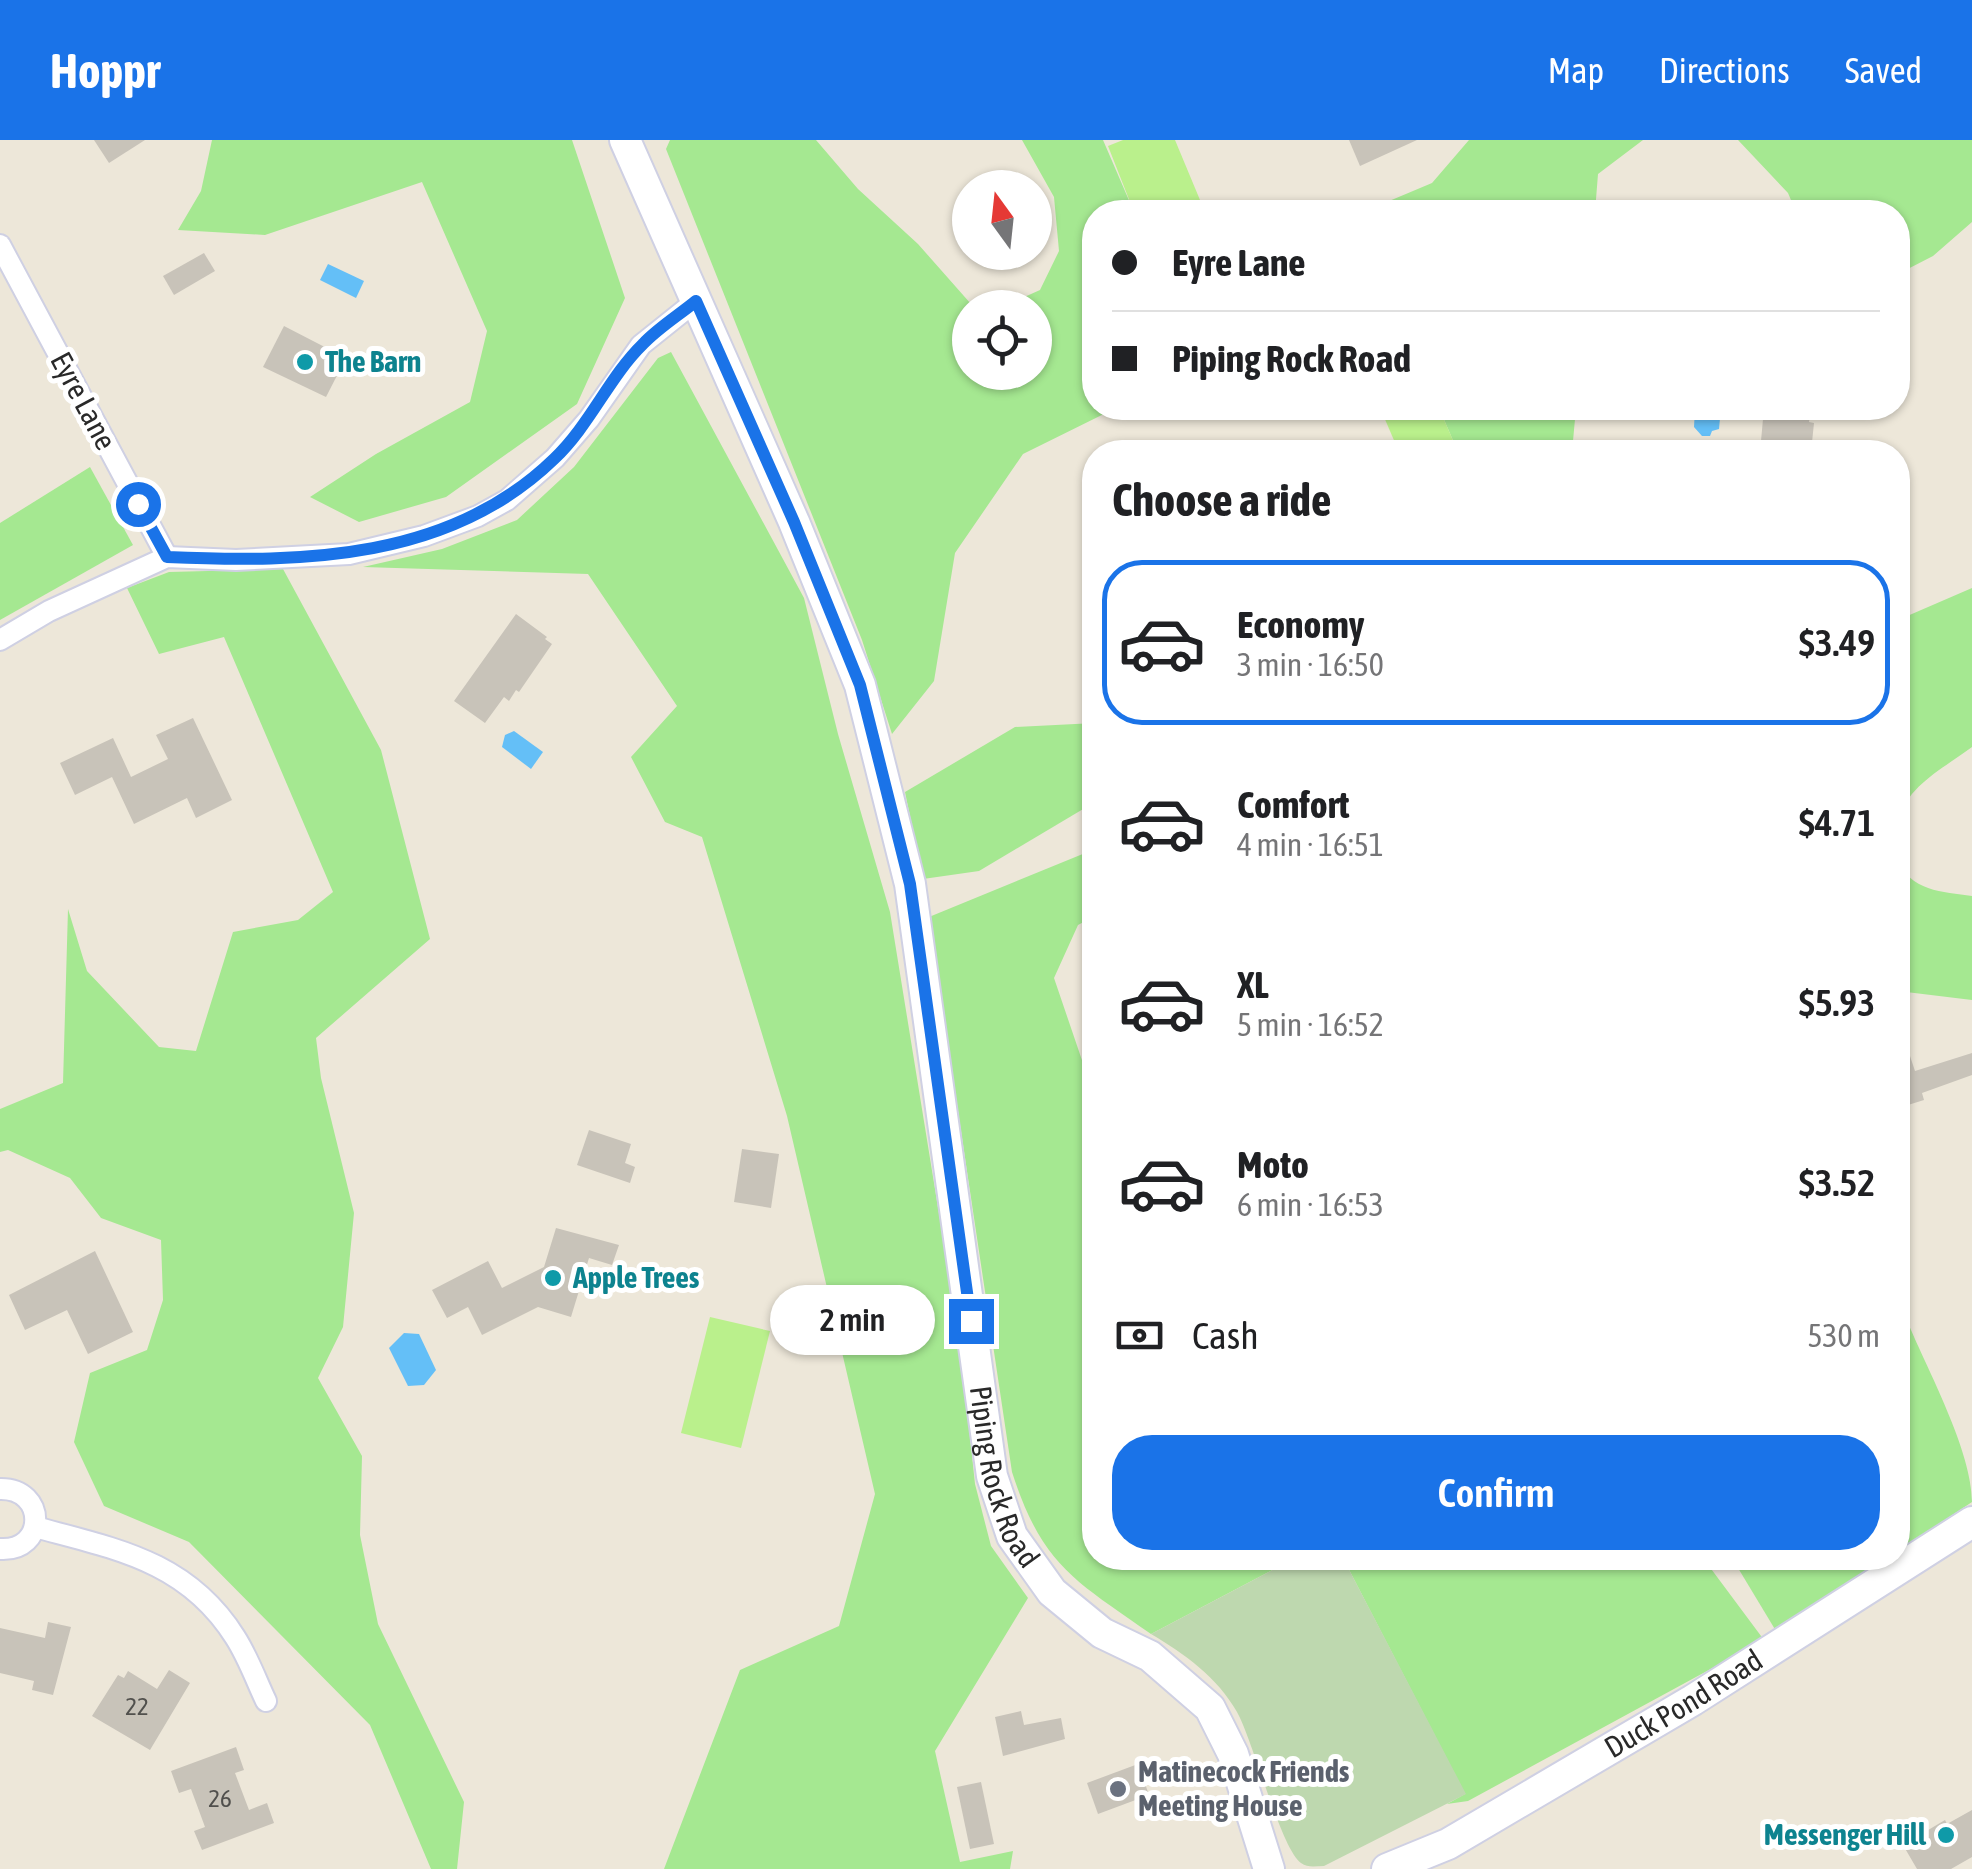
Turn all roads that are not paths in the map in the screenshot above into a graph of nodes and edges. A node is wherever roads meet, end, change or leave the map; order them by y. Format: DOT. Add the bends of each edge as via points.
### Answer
graph roads {
  1 [pos="626,140"];
  2 [pos="0,245"];
  3 [pos="696,301"];
  4 [pos="167,557"];
  5 [pos="0,640"];
  6 [pos="0,1490"];
  7 [pos="1972,1522"];
  8 [pos="35,1527"];
  9 [pos="0,1549"];
  10 [pos="1910,1561"];
  11 [pos="1896,1570"];
  12 [pos="266,1701"];
  13 [pos="1269,1869"];
  14 [pos="1387,1869"];
  1 -- 3 [label="street, Piping Rock Road"];
  2 -- 4 [label="street, Eyre Lane"];
  3 -- 4 [label="street" via="642,345 556,458 478,516 349,554"];
  3 -- 13 [label="street, Piping Rock Road" via="860,685 910,884 992,1476 1012,1536 1052,1592 1102,1632 1150,1656 1210,1708 1233,1754"];
  4 -- 5 [label="street"];
  6 -- 8 [label="street" via="27,1498"];
  7 -- 10 [label="street, Duck Pond Road"];
  8 -- 9 [label="street" via="20,1546"];
  8 -- 12 [label="street" via="143,1557 200,1594 238,1641"];
  11 -- 14 [label="street, Duck Pond Road" via="1661,1719 1448,1844"];
}
